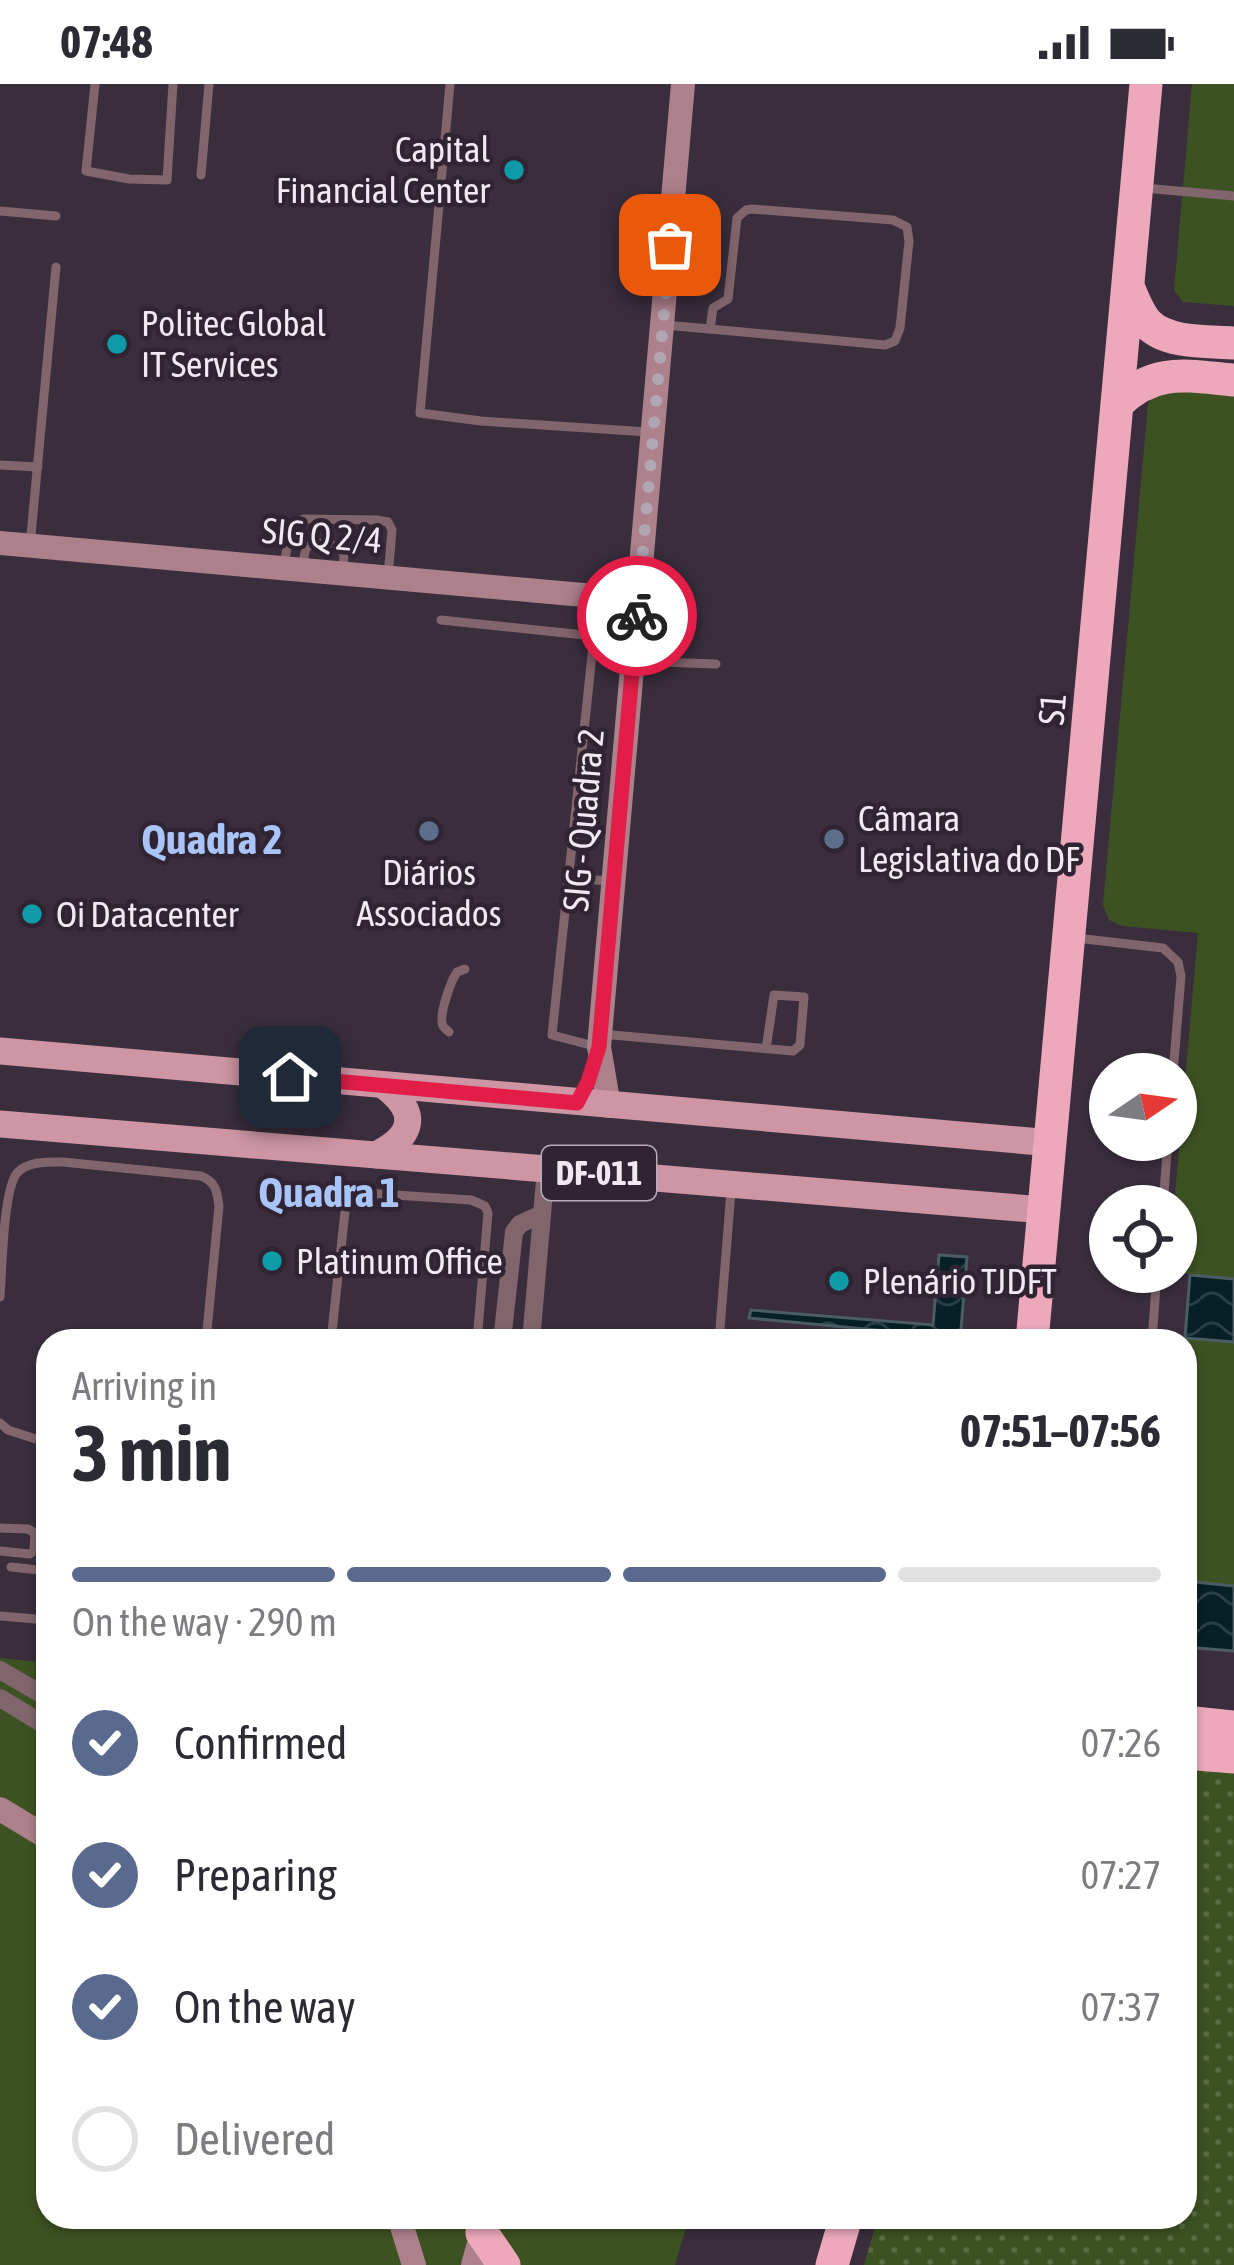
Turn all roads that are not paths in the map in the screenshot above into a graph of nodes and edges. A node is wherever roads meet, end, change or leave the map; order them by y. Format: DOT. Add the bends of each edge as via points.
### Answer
graph roads {
  1 [pos="95,84"];
  2 [pos="173,84"];
  3 [pos="209,84"];
  4 [pos="450,84"];
  5 [pos="683,84"];
  6 [pos="1146,84"];
  7 [pos="201,175"];
  8 [pos="1138,187"];
  9 [pos="1234,196"];
  10 [pos="0,211"];
  11 [pos="56,216"];
  12 [pos="56,267"];
  13 [pos="1129,289"];
  14 [pos="664,326"];
  15 [pos="710,329"];
  16 [pos="1234,343"];
  17 [pos="1234,380"];
  18 [pos="1118,403"];
  19 [pos="654,433"];
  20 [pos="0,465"];
  21 [pos="38,467"];
  22 [pos="0,543"];
  23 [pos="30,546"];
  24 [pos="293,568"];
  25 [pos="388,577"];
  26 [pos="638,600"];
  27 [pos="441,620"];
  28 [pos="633,661"];
  29 [pos="716,664"];
  30 [pos="568,878"];
  31 [pos="614,882"];
  32 [pos="1071,937"];
  33 [pos="465,969"];
  34 [pos="449,1032"];
  35 [pos="600,1040"];
  36 [pos="766,1048"];
  37 [pos="0,1052"];
  38 [pos="1175,1053"];
  39 [pos="383,1085"];
  40 [pos="577,1103"];
  41 [pos="609,1106"];
  42 [pos="0,1124"];
  43 [pos="1052,1143"];
  44 [pos="376,1155"];
  45 [pos="546,1168"];
  46 [pos="731,1183"];
  47 [pos="1044,1210"];
  48 [pos="542,1214"];
  49 [pos="1155,1293"];
  50 [pos="0,1297"];
  51 [pos="207,1329"];
  52 [pos="332,1329"];
  53 [pos="478,1329"];
  54 [pos="503,1329"];
  55 [pos="532,1329"];
  56 [pos="719,1329"];
  57 [pos="1033,1329"];
  58 [pos="1153,1329"];
  59 [pos="0,1424"];
  60 [pos="36,1439"];
  61 [pos="0,1528"];
  62 [pos="0,1552"];
  63 [pos="10,1567"];
  64 [pos="36,1570"];
  65 [pos="0,1616"];
  66 [pos="36,1619"];
  67 [pos="0,1670"];
  68 [pos="36,1691"];
  69 [pos="0,1698"];
  70 [pos="36,1720"];
  71 [pos="1197,1724"];
  72 [pos="1234,1726"];
  73 [pos="1197,1754"];
  74 [pos="1234,1757"];
  75 [pos="0,1809"];
  76 [pos="36,1831"];
  77 [pos="403,2229"];
  78 [pos="842,2229"];
  79 [pos="478,2238"];
  80 [pos="830,2261"];
  81 [pos="414,2265"];
  82 [pos="504,2265"];
  1 -- 2 [label="lane" via="86,171 166,180"];
  3 -- 7 [label="lane"];
  4 -- 19 [label="lane" via="420,413"];
  5 -- 14 [label="street, SIG - Quadra 2"];
  6 -- 8 [label="highway, S1"];
  8 -- 9 [label="lane"];
  8 -- 13 [label="highway, S1"];
  10 -- 11 [label="lane"];
  12 -- 21 [label="lane"];
  13 -- 16 [label="highway" via="1158,332"];
  13 -- 18 [label="highway, S1"];
  14 -- 15 [label="lane"];
  14 -- 19 [label="street, SIG - Quadra 2"];
  15 -- 15 [label="lane" via="891,344 900,328 907,227 746,210 737,218 728,299 713,308"];
  17 -- 18 [label="highway" via="1159,378"];
  18 -- 32 [label="highway, S1"];
  19 -- 26 [label="street, SIG - Quadra 2"];
  20 -- 21 [label="lane"];
  21 -- 23 [label="lane"];
  22 -- 23 [label="street, SIG Q 2/4"];
  23 -- 24 [label="street, SIG Q 2/4"];
  24 -- 25 [label="street, SIG Q 2/4"];
  24 -- 25 [label="lane" via="292,524 377,520 392,530"];
  25 -- 26 [label="street, SIG Q 2/4"];
  26 -- 28 [label="street, SIG - Quadra 2"];
  27 -- 30 [label="lane" via="594,636"];
  28 -- 29 [label="lane"];
  28 -- 31 [label="street, SIG - Quadra 2"];
  30 -- 31 [label="lane"];
  30 -- 35 [label="lane" via="552,1035"];
  31 -- 35 [label="street, SIG - Quadra 2"];
  32 -- 38 [label="lane" via="1163,948 1178,962"];
  32 -- 43 [label="highway, S1"];
  33 -- 34 [label="lane" via="450,983 442,1020"];
  35 -- 36 [label="lane"];
  35 -- 40 [label="street, SIG - Quadra 2"];
  35 -- 41 [label="street, SIG - Quadra 2"];
  36 -- 36 [label="lane" via="800,1045 804,998 774,995"];
  37 -- 39 [label="main road, DF-011"];
  39 -- 40 [label="main road, DF-011"];
  39 -- 44 [label="main road" via="401,1099 407,1124 396,1145"];
  40 -- 41 [label="main road, DF-011"];
  41 -- 43 [label="main road, DF-011"];
  42 -- 44 [label="main road, DF-011"];
  43 -- 47 [label="highway, S1"];
  44 -- 45 [label="main road, DF-011"];
  45 -- 46 [label="main road, DF-011"];
  45 -- 48 [label="street"];
  46 -- 47 [label="main road, DF-011"];
  46 -- 56 [label="lane"];
  47 -- 57 [label="highway, S1"];
  48 -- 54 [label="street" via="514,1232"];
  48 -- 55 [label="street"];
  49 -- 58 [label="lane"];
  50 -- 51 [label="lane" via="18,1172 63,1162 201,1176 212,1181 219,1206"];
  52 -- 53 [label="lane" via="346,1202 365,1193 484,1206"];
  59 -- 60 [label="lane"];
  61 -- 62 [label="lane" via="28,1529 35,1544 30,1554"];
  63 -- 64 [label="lane"];
  65 -- 66 [label="lane"];
  67 -- 68 [label="street"];
  69 -- 70 [label="street"];
  71 -- 72 [label="highway"];
  73 -- 74 [label="highway"];
  75 -- 76 [label="street"];
  77 -- 81 [label="street"];
  78 -- 80 [label="highway"];
  79 -- 82 [label="highway"];
}
